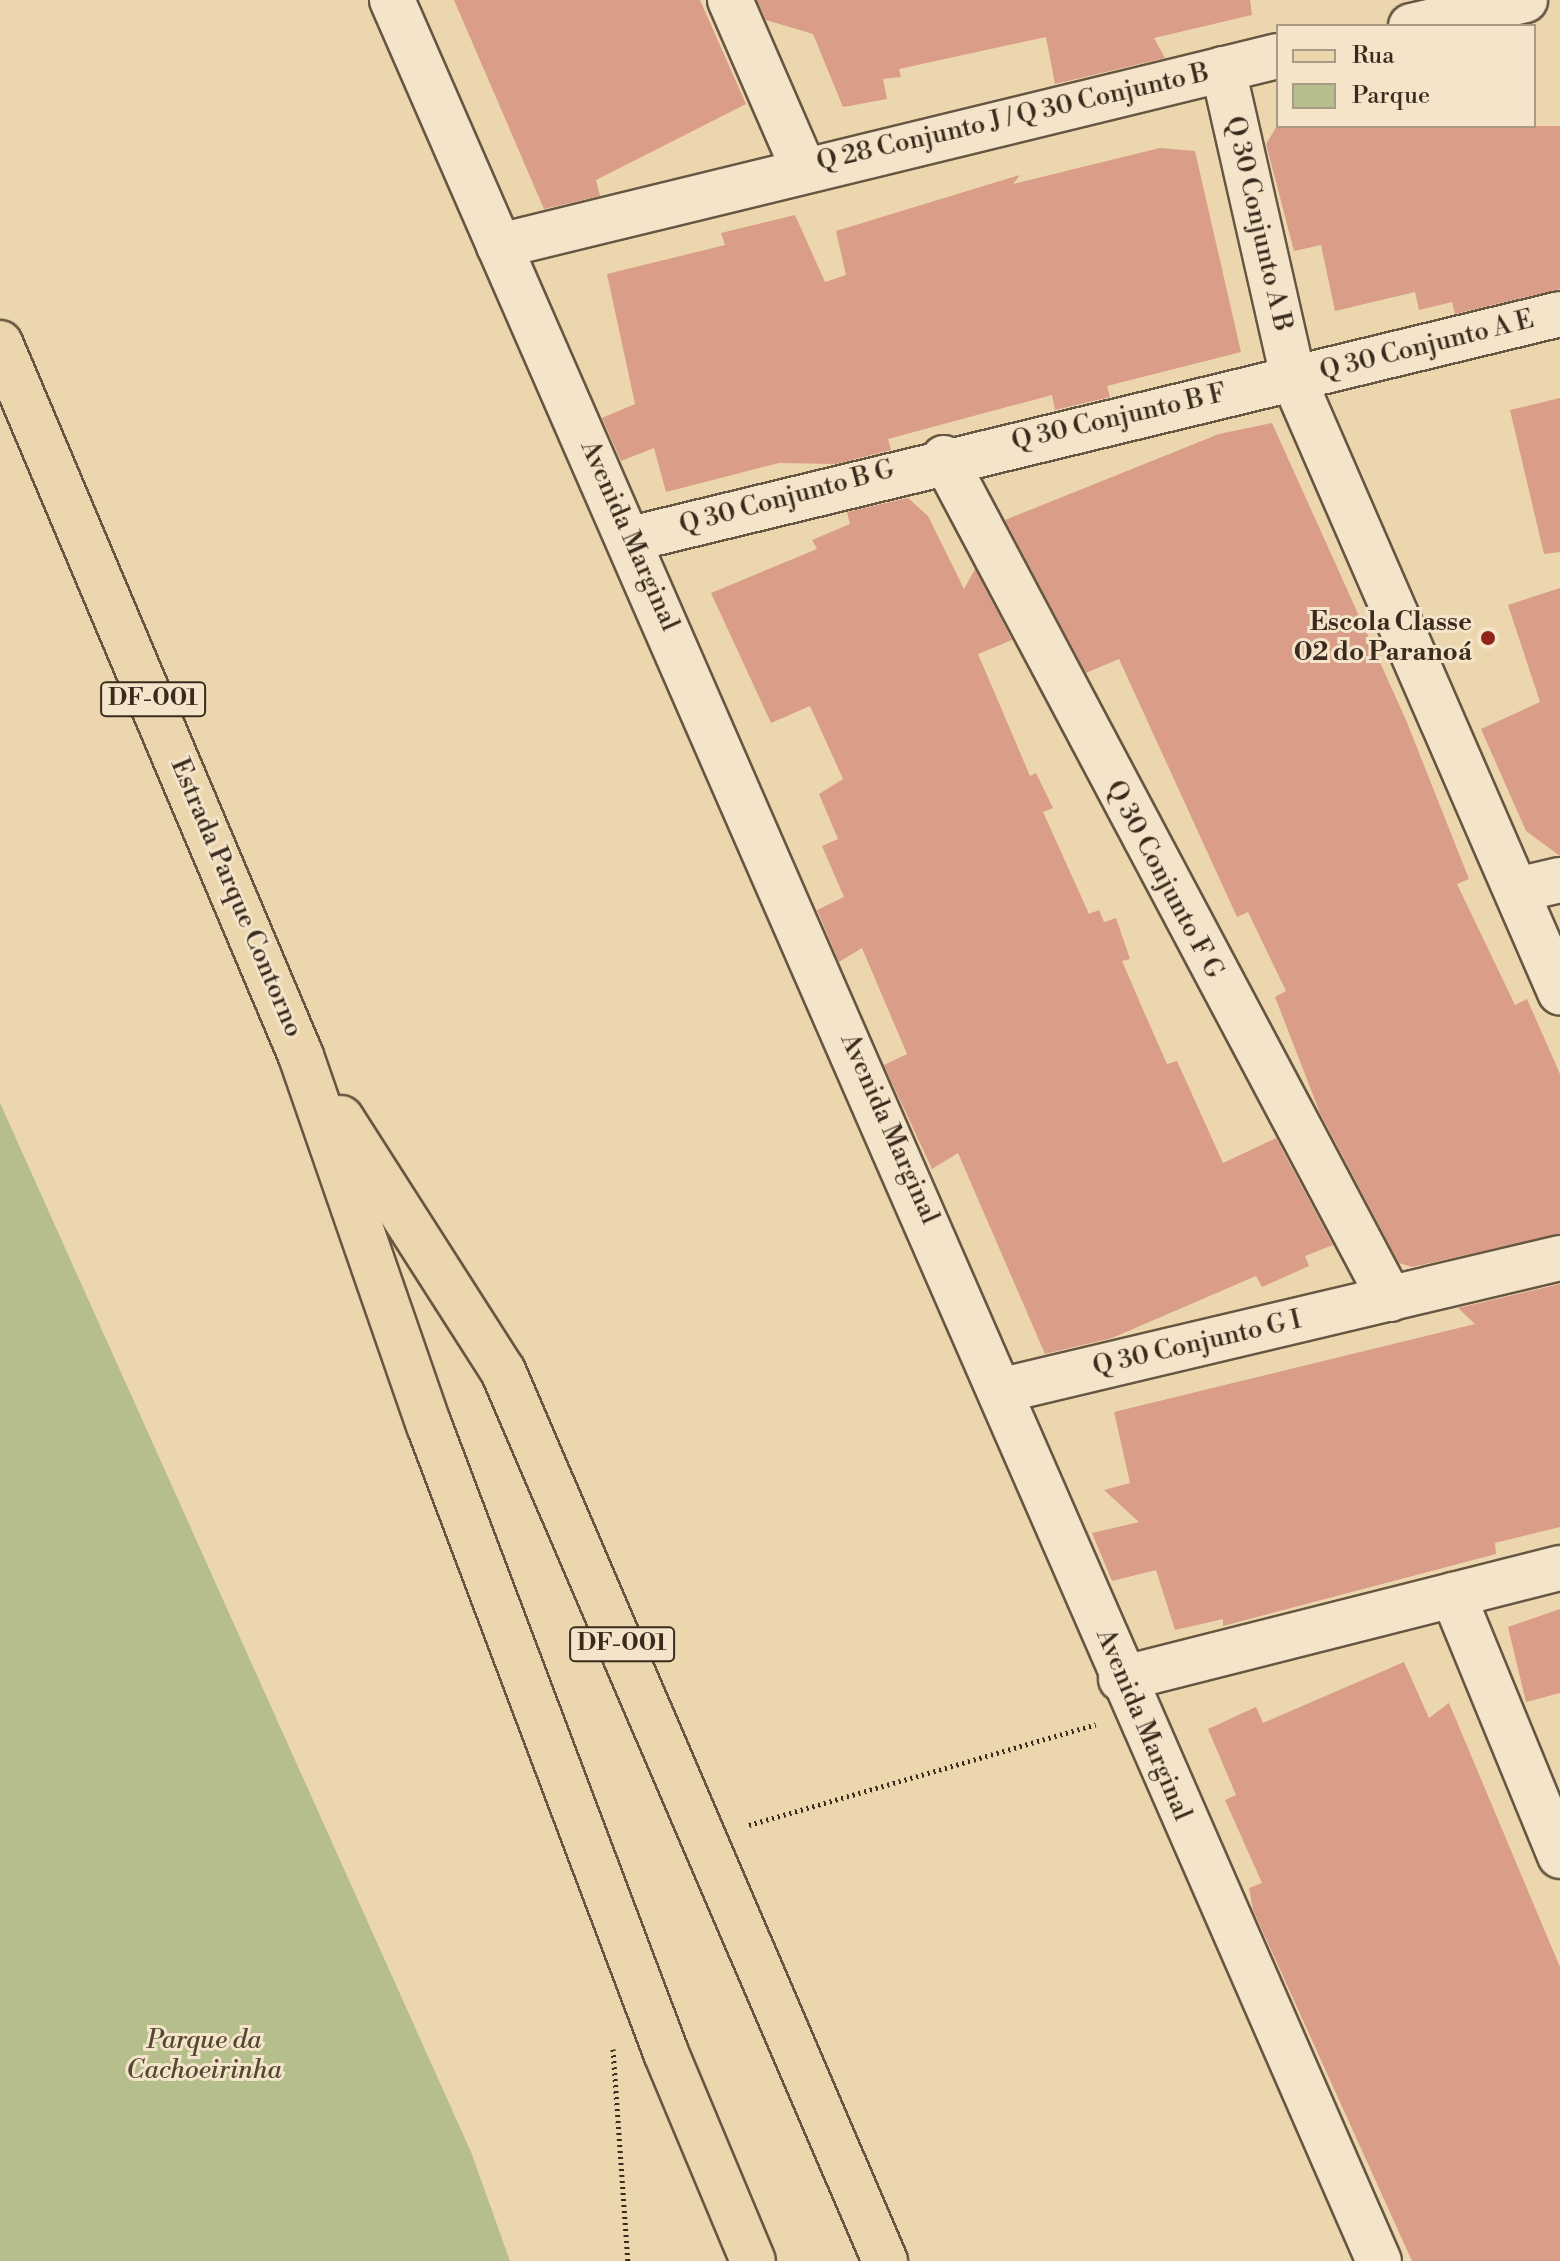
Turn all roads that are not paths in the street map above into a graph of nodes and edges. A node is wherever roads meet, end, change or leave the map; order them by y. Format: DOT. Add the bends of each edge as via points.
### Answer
graph roads {
  1 [pos="392,0"];
  2 [pos="730,0"];
  3 [pos="1525,0"];
  4 [pos="1420,24"];
  5 [pos="1276,56"];
  6 [pos="1223,69"];
  7 [pos="803,168"];
  8 [pos="499,246"];
  9 [pos="1560,314"];
  10 [pos="0,343"];
  11 [pos="1293,378"];
  12 [pos="944,458"];
  13 [pos="631,539"];
  14 [pos="1560,880"];
  15 [pos="1517,890"];
  16 [pos="1560,992"];
  17 [pos="301,1056"];
  18 [pos="1560,1258"];
  19 [pos="1390,1299"];
  20 [pos="1003,1390"];
  21 [pos="1560,1568"];
  22 [pos="1453,1595"];
  23 [pos="1128,1695"];
  24 [pos="1560,1856"];
  25 [pos="753,2261"];
  26 [pos="885,2261"];
  27 [pos="1379,2261"];
  1 -- 8 [label="street, Avenida Marginal"];
  2 -- 7 [label="street"];
  3 -- 4 [label="street"];
  5 -- 6 [label="street, Q 28 Conjunto J / Q 30 Conjunto B"];
  6 -- 7 [label="street, Q 28 Conjunto J / Q 30 Conjunto B"];
  6 -- 11 [label="street, Q 30 Conjunto A B"];
  7 -- 8 [label="street, Q 28 Conjunto J / Q 30 Conjunto B"];
  8 -- 13 [label="street, Avenida Marginal"];
  9 -- 11 [label="street, Q 30 Conjunto A E"];
  10 -- 17 [label="main road, Estrada Parque Contorno / DF-001"];
  11 -- 12 [label="street, Q 30 Conjunto B F"];
  11 -- 15 [label="street, Q 30 Conjunto A B"];
  12 -- 13 [label="street, Q 30 Conjunto B G"];
  12 -- 19 [label="street, Q 30 Conjunto F G"];
  13 -- 20 [label="street, Avenida Marginal"];
  14 -- 15 [label="street"];
  15 -- 16 [label="street, Q 30 Conjunto A B"];
  17 -- 25 [label="main road, DF-001" via="440,1454 666,2053"];
  17 -- 26 [label="main road, DF-001" via="503,1371"];
  18 -- 19 [label="street, Q 30 Conjunto G I"];
  19 -- 20 [label="street, Q 30 Conjunto G I"];
  20 -- 23 [label="street, Avenida Marginal"];
  21 -- 22 [label="street"];
  22 -- 23 [label="street"];
  22 -- 24 [label="street"];
  23 -- 27 [label="street, Avenida Marginal"];
}
